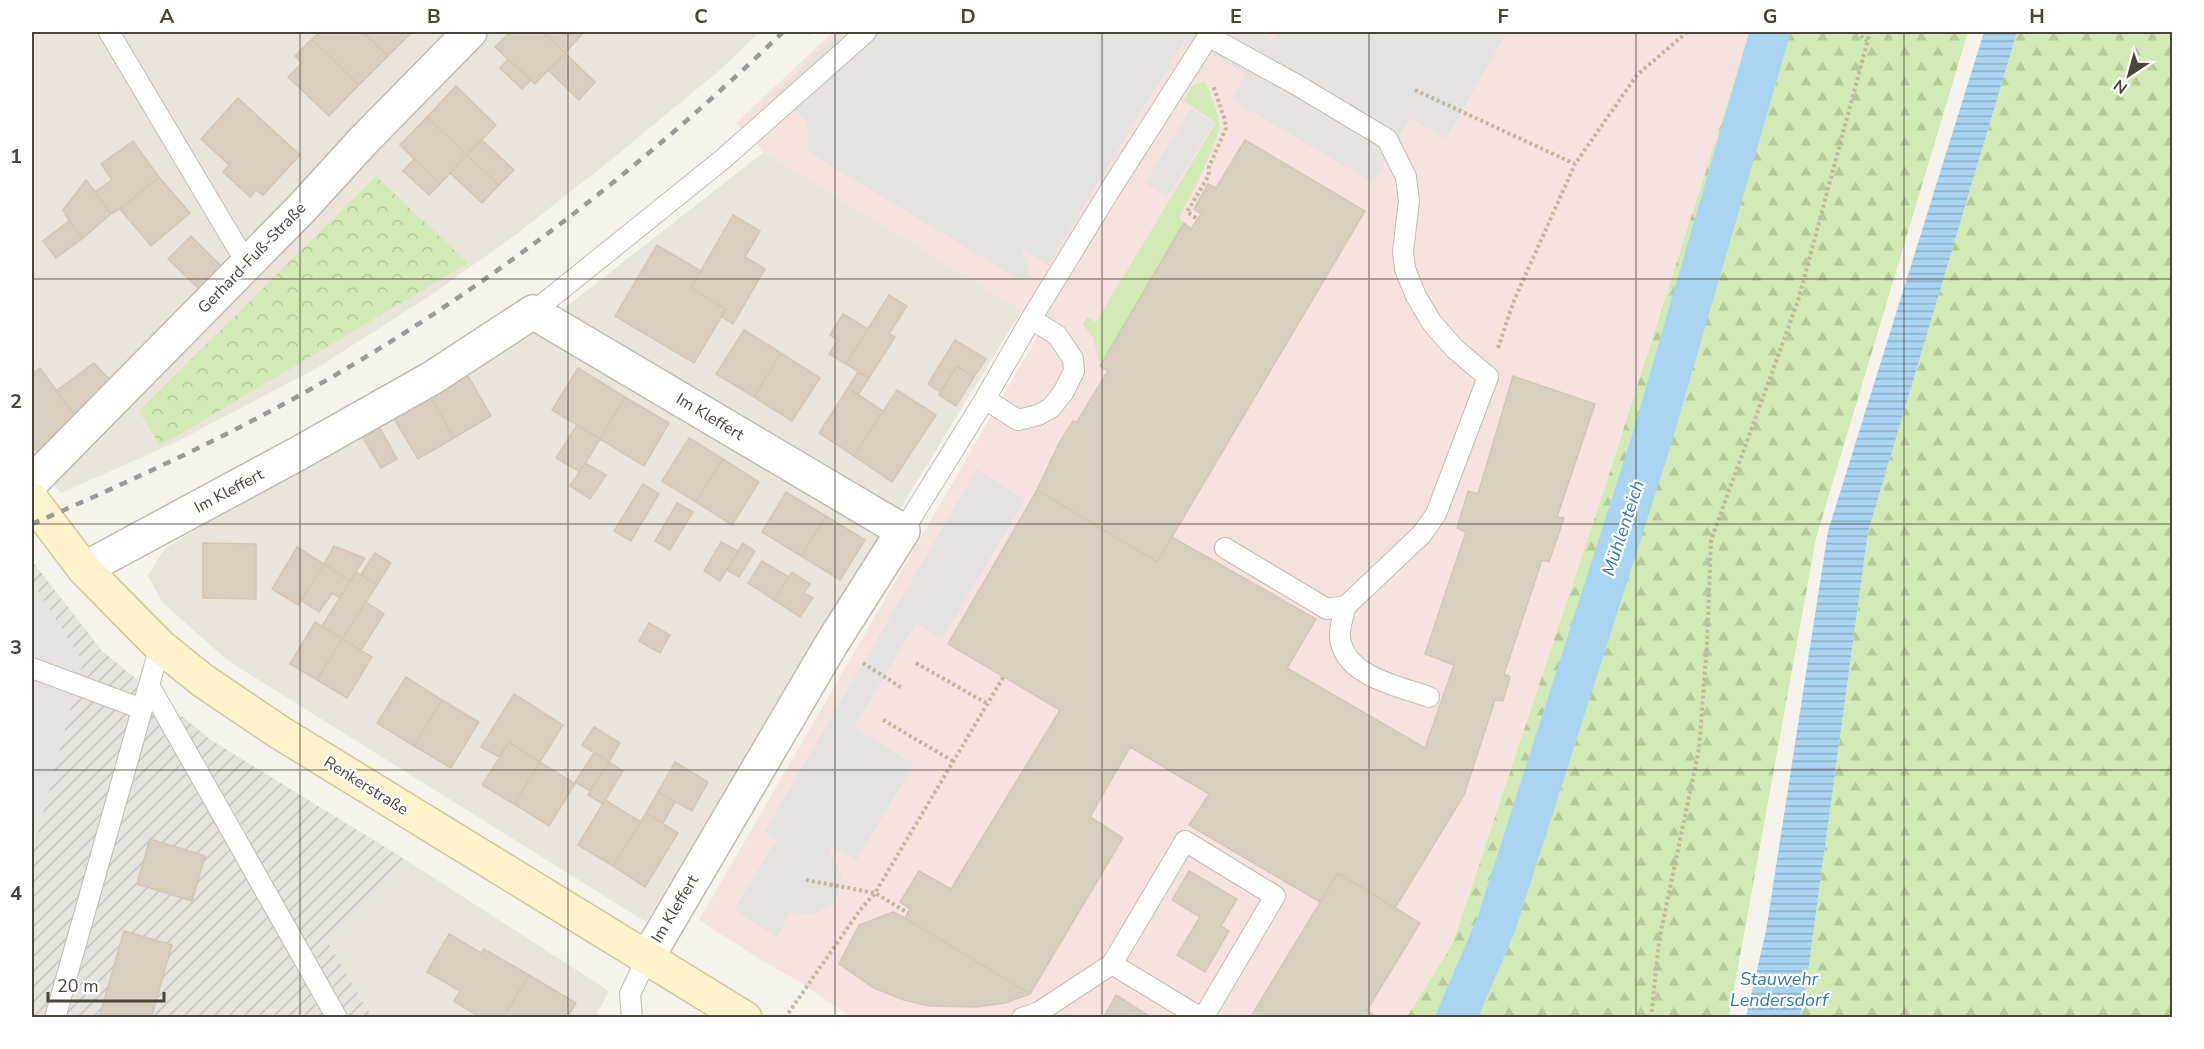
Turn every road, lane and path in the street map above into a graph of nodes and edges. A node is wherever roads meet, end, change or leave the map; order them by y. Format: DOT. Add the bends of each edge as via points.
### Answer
graph roads {
  1 [pos="109,32"];
  2 [pos="470,32"];
  3 [pos="867,32"];
  4 [pos="1687,32"];
  5 [pos="1856,32"];
  6 [pos="1870,32"];
  7 [pos="1209,34"];
  8 [pos="1867,41"];
  9 [pos="1194,58"];
  10 [pos="1415,90"];
  11 [pos="1575,164"];
  12 [pos="1196,218"];
  13 [pos="247,264"];
  14 [pos="533,312"];
  15 [pos="1031,319"];
  16 [pos="1488,377"];
  17 [pos="985,399"];
  18 [pos="32,482"];
  19 [pos="32,500"];
  20 [pos="903,531"];
  21 [pos="1225,548"];
  22 [pos="84,569"];
  23 [pos="1346,606"];
  24 [pos="160,646"];
  25 [pos="916,663"];
  26 [pos="32,668"];
  27 [pos="871,669"];
  28 [pos="1004,676"];
  29 [pos="149,685"];
  30 [pos="902,688"];
  31 [pos="1429,697"];
  32 [pos="988,704"];
  33 [pos="142,709"];
  34 [pos="883,720"];
  35 [pos="953,761"];
  36 [pos="806,880"];
  37 [pos="875,893"];
  38 [pos="908,913"];
  39 [pos="647,958"];
  40 [pos="1112,964"];
  41 [pos="55,1017"];
  42 [pos="337,1017"];
  43 [pos="632,1017"];
  44 [pos="745,1017"];
  45 [pos="785,1017"];
  46 [pos="1022,1017"];
  47 [pos="1202,1017"];
  48 [pos="1650,1017"];
  1 -- 13 [label="lane"];
  2 -- 13 [label="street, Gerhard-Fuß-Straße"];
  3 -- 14 [label="lane" via="723,159"];
  4 -- 11 [label="path" via="1637,75"];
  5 -- 8 [label="path"];
  6 -- 8 [label="path"];
  7 -- 9 [label="lane"];
  7 -- 16 [label="lane" via="1387,139 1406,177 1409,201 1403,251 1405,269 1416,296 1432,323 1455,349"];
  8 -- 48 [label="path" via="1798,301 1711,540 1700,748 1659,940"];
  9 -- 12 [label="path" via="1208,71 1226,120 1209,175 1187,212"];
  9 -- 15 [label="lane"];
  10 -- 11 [label="path"];
  11 -- 16 [label="path" via="1513,303"];
  13 -- 18 [label="street, Gerhard-Fuß-Straße"];
  14 -- 20 [label="street, Im Kleffert"];
  14 -- 22 [label="street, Im Kleffert" via="432,378"];
  15 -- 17 [label="lane"];
  15 -- 17 [label="lane" via="1057,335 1073,358 1071,380 1051,408 1018,420"];
  16 -- 23 [label="lane" via="1436,514 1422,534"];
  17 -- 20 [label="lane"];
  19 -- 22 [label="street, Renkerstraße"];
  20 -- 39 [label="street, Im Kleffert" via="832,643"];
  21 -- 23 [label="lane" via="1327,609"];
  22 -- 24 [label="street, Renkerstraße"];
  23 -- 31 [label="lane" via="1340,637 1356,666 1371,676"];
  24 -- 29 [label="lane"];
  24 -- 39 [label="street, Renkerstraße" via="279,732"];
  25 -- 32 [label="path"];
  26 -- 33 [label="lane"];
  27 -- 30 [label="path"];
  28 -- 32 [label="path"];
  29 -- 33 [label="lane"];
  29 -- 42 [label="lane"];
  32 -- 35 [label="path"];
  33 -- 41 [label="lane"];
  34 -- 35 [label="path"];
  35 -- 37 [label="path"];
  36 -- 37 [label="path"];
  37 -- 38 [label="path"];
  37 -- 45 [label="path"];
  39 -- 43 [label="lane" via="630,994"];
  39 -- 44 [label="street, Renkerstraße"];
  40 -- 46 [label="lane" via="1039,1012"];
  40 -- 47 [label="lane"];
  40 -- 47 [label="lane" via="1185,841 1275,896"];
}
